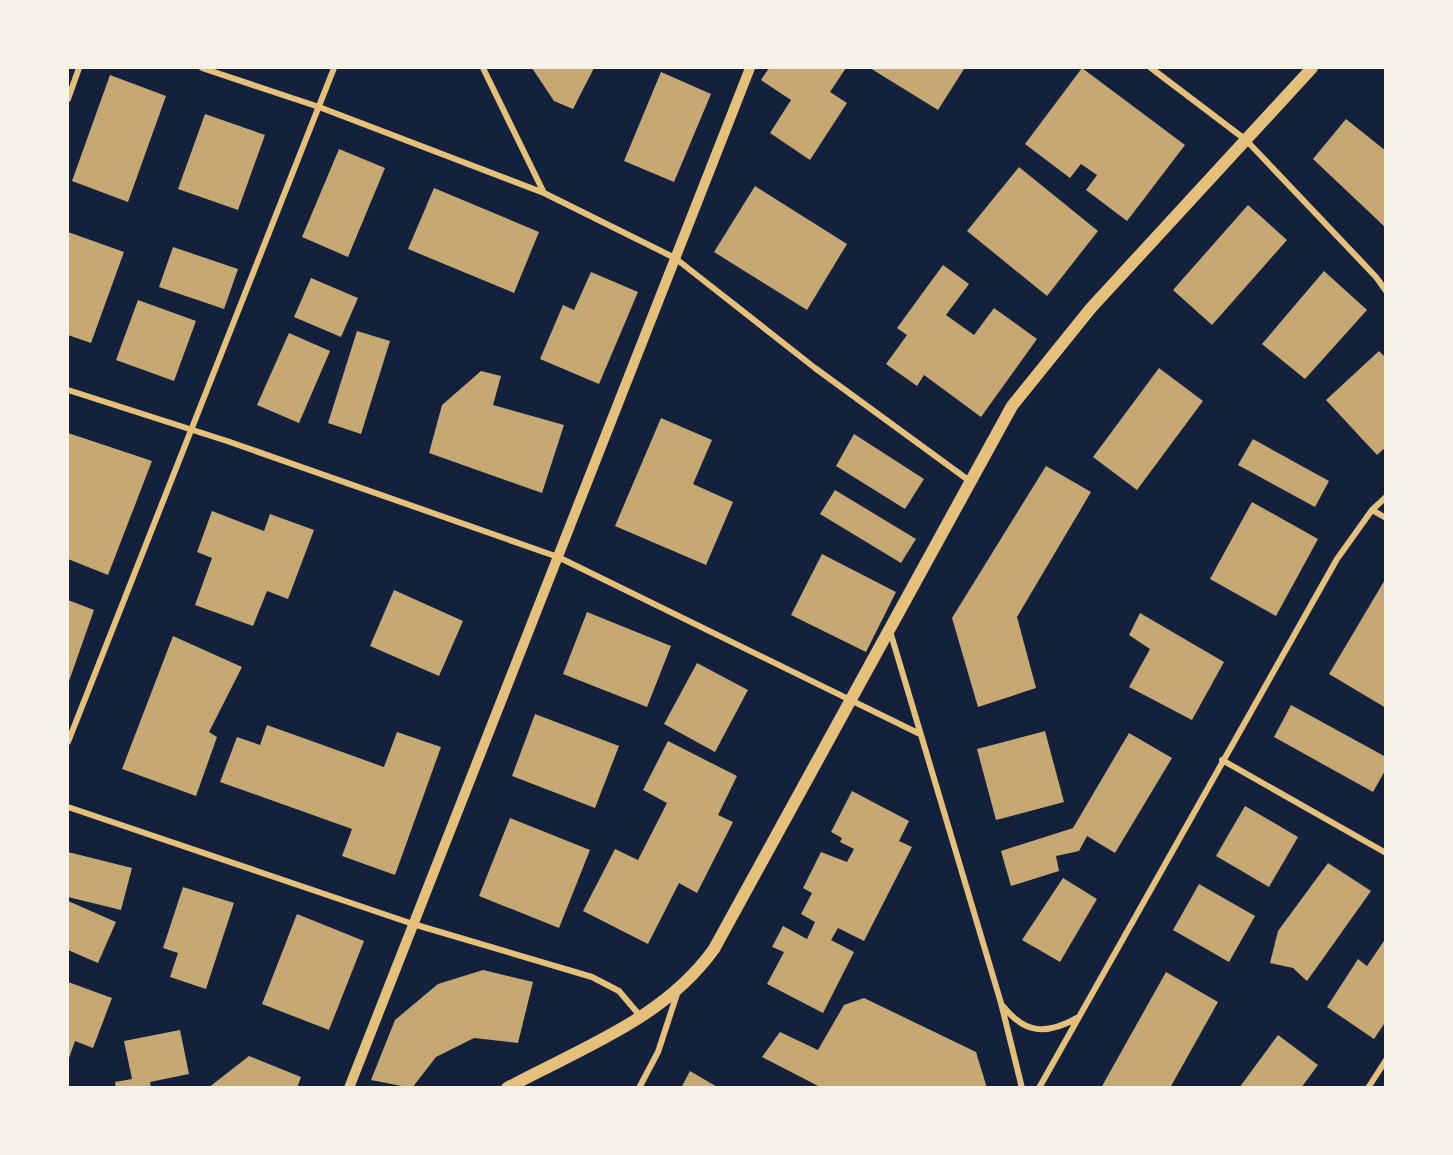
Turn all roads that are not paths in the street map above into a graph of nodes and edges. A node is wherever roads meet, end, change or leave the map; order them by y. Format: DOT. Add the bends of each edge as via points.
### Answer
graph roads {
  1 [pos="79,68"];
  2 [pos="202,68"];
  3 [pos="334,68"];
  4 [pos="483,68"];
  5 [pos="750,68"];
  6 [pos="1151,68"];
  7 [pos="1312,68"];
  8 [pos="68,99"];
  9 [pos="319,107"];
  10 [pos="1246,140"];
  11 [pos="544,193"];
  12 [pos="675,258"];
  13 [pos="1386,291"];
  14 [pos="68,390"];
  15 [pos="191,429"];
  16 [pos="971,482"];
  17 [pos="1386,497"];
  18 [pos="1372,510"];
  19 [pos="1386,518"];
  20 [pos="558,557"];
  21 [pos="890,631"];
  22 [pos="852,700"];
  23 [pos="920,734"];
  24 [pos="68,742"];
  25 [pos="1222,760"];
  26 [pos="68,807"];
  27 [pos="1386,853"];
  28 [pos="413,924"];
  29 [pos="678,991"];
  30 [pos="1000,1003"];
  31 [pos="641,1017"];
  32 [pos="1077,1018"];
  33 [pos="1386,1060"];
  34 [pos="349,1088"];
  35 [pos="507,1088"];
  36 [pos="639,1088"];
  37 [pos="1022,1088"];
  38 [pos="1039,1088"];
  39 [pos="1368,1088"];
  1 -- 8 [label="street"];
  2 -- 9 [label="street"];
  3 -- 9 [label="street"];
  4 -- 11 [label="street"];
  5 -- 12 [label="street"];
  6 -- 10 [label="street"];
  7 -- 10 [label="main road"];
  9 -- 11 [label="street"];
  9 -- 15 [label="street"];
  10 -- 13 [label="street"];
  10 -- 16 [label="main road" via="1049,359 1012,406"];
  11 -- 12 [label="street"];
  12 -- 16 [label="street" via="815,368"];
  12 -- 20 [label="street"];
  14 -- 15 [label="street"];
  15 -- 20 [label="street"];
  15 -- 24 [label="street"];
  16 -- 21 [label="main road"];
  17 -- 18 [label="street"];
  18 -- 19 [label="street"];
  18 -- 25 [label="street" via="1336,559"];
  20 -- 22 [label="street"];
  20 -- 28 [label="street"];
  21 -- 22 [label="main road"];
  21 -- 23 [label="street"];
  22 -- 23 [label="street"];
  22 -- 29 [label="main road" via="714,949"];
  23 -- 30 [label="street"];
  25 -- 27 [label="street"];
  25 -- 32 [label="street"];
  26 -- 28 [label="street"];
  28 -- 31 [label="street" via="592,977 619,991"];
  28 -- 34 [label="street"];
  29 -- 31 [label="main road"];
  29 -- 36 [label="street" via="658,1052"];
  30 -- 32 [label="street" via="1014,1020 1035,1030 1057,1029"];
  30 -- 37 [label="street"];
  31 -- 35 [label="main road"];
  32 -- 38 [label="street"];
  33 -- 39 [label="street"];
}
